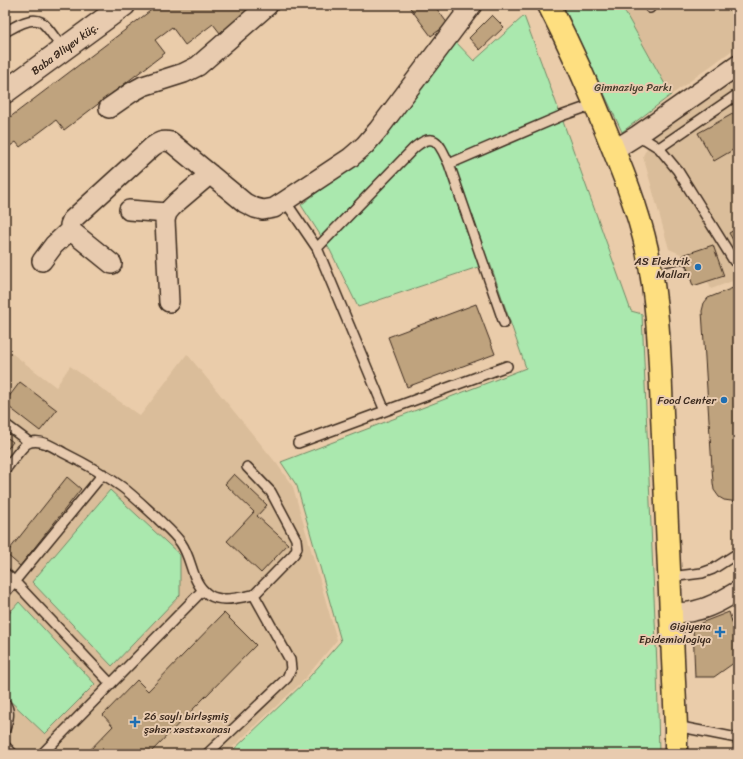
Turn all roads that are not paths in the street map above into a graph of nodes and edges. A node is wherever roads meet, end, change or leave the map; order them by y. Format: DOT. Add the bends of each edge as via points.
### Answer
graph roads {
  1 [pos="124,5"];
  2 [pos="268,5"];
  3 [pos="550,5"];
  4 [pos="468,7"];
  5 [pos="5,32"];
  6 [pos="63,50"];
  7 [pos="738,65"];
  8 [pos="5,92"];
  9 [pos="738,94"];
  10 [pos="595,104"];
  11 [pos="109,108"];
  12 [pos="638,135"];
  13 [pos="659,148"];
  14 [pos="614,150"];
  15 [pos="449,164"];
  16 [pos="210,174"];
  17 [pos="285,201"];
  18 [pos="129,210"];
  19 [pos="167,213"];
  20 [pos="70,230"];
  21 [pos="318,248"];
  22 [pos="42,261"];
  23 [pos="734,261"];
  24 [pos="112,264"];
  25 [pos="682,269"];
  26 [pos="652,275"];
  27 [pos="169,302"];
  28 [pos="504,323"];
  29 [pos="507,366"];
  30 [pos="385,411"];
  31 [pos="5,424"];
  32 [pos="29,442"];
  33 [pos="298,443"];
  34 [pos="247,467"];
  35 [pos="5,470"];
  36 [pos="103,474"];
  37 [pos="738,553"];
  38 [pos="5,573"];
  39 [pos="670,577"];
  40 [pos="15,582"];
  41 [pos="202,590"];
  42 [pos="5,593"];
  43 [pos="254,595"];
  44 [pos="736,596"];
  45 [pos="672,613"];
  46 [pos="111,684"];
  47 [pos="5,703"];
  48 [pos="676,726"];
  49 [pos="5,729"];
  50 [pos="737,738"];
  51 [pos="5,746"];
  52 [pos="13,754"];
  53 [pos="42,754"];
  54 [pos="207,754"];
  55 [pos="676,754"];
  1 -- 6 [label="street, Baba Əliyev küç."];
  2 -- 11 [label="street" via="198,66 142,86"];
  3 -- 10 [label="main road"];
  4 -- 17 [label="street" via="365,145 350,158"];
  5 -- 6 [label="lane" via="31,20 40,22"];
  6 -- 8 [label="street, Baba Əliyev küç."];
  7 -- 12 [label="street"];
  9 -- 13 [label="lane"];
  10 -- 14 [label="main road"];
  10 -- 15 [label="lane"];
  12 -- 13 [label="lane"];
  12 -- 14 [label="street"];
  13 -- 23 [label="lane" via="678,171"];
  14 -- 26 [label="main road" via="640,221"];
  15 -- 21 [label="lane" via="439,144 433,140 421,142"];
  15 -- 28 [label="lane"];
  16 -- 17 [label="street" via="245,203 255,208 274,208"];
  16 -- 19 [label="street"];
  16 -- 20 [label="street" via="171,142 159,142 72,220"];
  17 -- 21 [label="lane"];
  18 -- 19 [label="street"];
  19 -- 27 [label="street" via="165,220"];
  20 -- 22 [label="street"];
  20 -- 24 [label="street"];
  21 -- 30 [label="lane"];
  25 -- 26 [label="lane"];
  26 -- 39 [label="main road" via="659,340"];
  29 -- 30 [label="lane"];
  30 -- 33 [label="lane"];
  31 -- 32 [label="lane"];
  32 -- 35 [label="lane"];
  32 -- 36 [label="lane" via="47,444"];
  34 -- 43 [label="lane" via="271,492 298,548"];
  36 -- 40 [label="lane"];
  36 -- 41 [label="lane" via="138,501 173,534 186,551 196,582"];
  37 -- 39 [label="lane" via="714,569"];
  38 -- 40 [label="lane"];
  39 -- 45 [label="main road"];
  40 -- 42 [label="lane"];
  40 -- 46 [label="lane"];
  41 -- 43 [label="lane" via="210,596 219,598"];
  41 -- 46 [label="lane"];
  43 -- 54 [label="lane" via="290,660 291,669 287,678"];
  44 -- 45 [label="street" via="693,611"];
  45 -- 48 [label="main road"];
  46 -- 53 [label="lane"];
  47 -- 49 [label="lane" via="9,714"];
  48 -- 50 [label="lane"];
  48 -- 55 [label="main road"];
  51 -- 52 [label="lane"];
}
